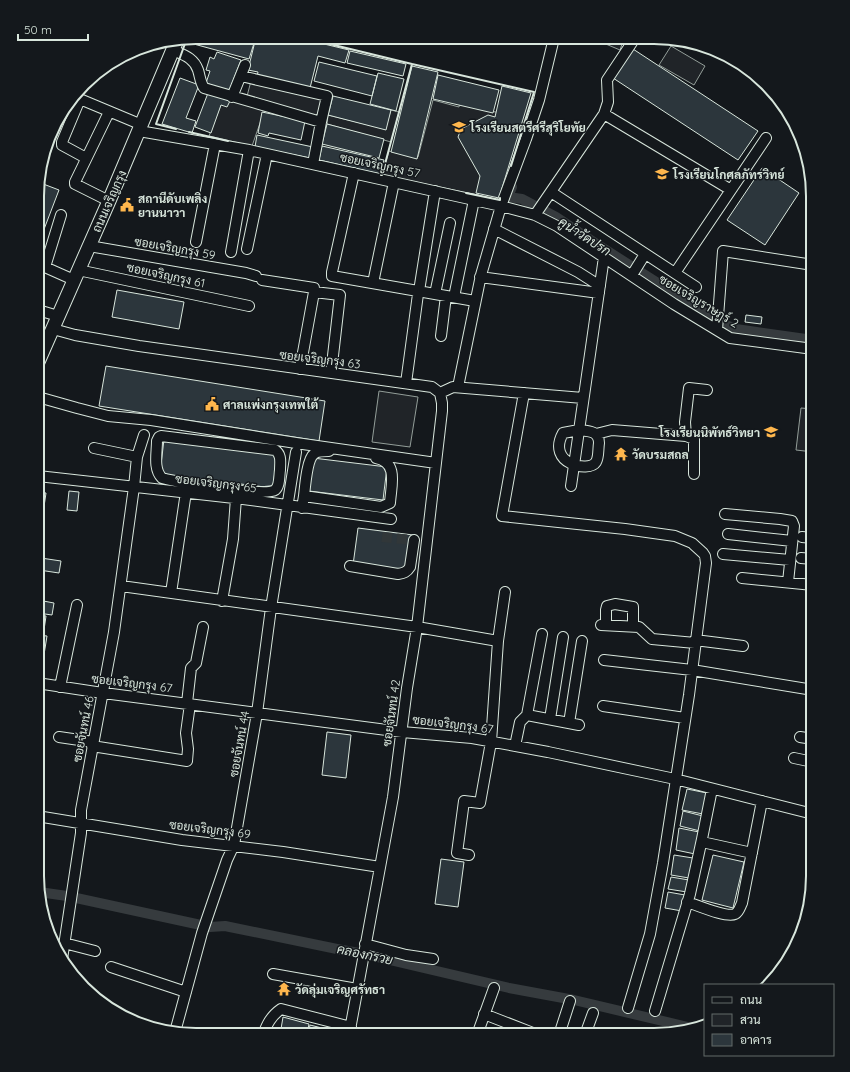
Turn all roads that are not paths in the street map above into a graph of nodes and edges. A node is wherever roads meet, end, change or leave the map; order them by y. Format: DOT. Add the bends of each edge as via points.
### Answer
graph roads {
  1 [pos="553,44"];
  2 [pos="630,44"];
  3 [pos="175,45"];
  4 [pos="245,65"];
  5 [pos="241,76"];
  6 [pos="232,97"];
  7 [pos="79,99"];
  8 [pos="75,104"];
  9 [pos="109,112"];
  10 [pos="604,114"];
  11 [pos="321,122"];
  12 [pos="140,128"];
  13 [pos="766,138"];
  14 [pos="215,144"];
  15 [pos="249,150"];
  16 [pos="267,154"];
  17 [pos="86,158"];
  18 [pos="313,164"];
  19 [pos="354,174"];
  20 [pos="394,182"];
  21 [pos="731,190"];
  22 [pos="434,191"];
  23 [pos="551,192"];
  24 [pos="474,200"];
  25 [pos="109,201"];
  26 [pos="501,206"];
  27 [pos="538,211"];
  28 [pos="61,215"];
  29 [pos="450,223"];
  30 [pos="494,229"];
  31 [pos="196,242"];
  32 [pos="89,246"];
  33 [pos="247,249"];
  34 [pos="231,252"];
  35 [pos="645,254"];
  36 [pos="604,257"];
  37 [pos="44,260"];
  38 [pos="806,264"];
  39 [pos="44,266"];
  40 [pos="634,271"];
  41 [pos="675,273"];
  42 [pos="76,275"];
  43 [pos="480,277"];
  44 [pos="373,283"];
  45 [pos="696,287"];
  46 [pos="599,289"];
  47 [pos="314,292"];
  48 [pos="418,293"];
  49 [pos="435,294"];
  50 [pos="450,296"];
  51 [pos="475,301"];
  52 [pos="249,306"];
  53 [pos="44,312"];
  54 [pos="58,316"];
  55 [pos="717,323"];
  56 [pos="53,329"];
  57 [pos="442,336"];
  58 [pos="806,348"];
  59 [pos="44,349"];
  60 [pos="300,369"];
  61 [pos="331,373"];
  62 [pos="406,383"];
  63 [pos="458,387"];
  64 [pos="706,390"];
  65 [pos="440,393"];
  66 [pos="524,393"];
  67 [pos="44,398"];
  68 [pos="583,398"];
  69 [pos="579,430"];
  70 [pos="596,434"];
  71 [pos="144,435"];
  72 [pos="686,436"];
  73 [pos="94,448"];
  74 [pos="296,452"];
  75 [pos="137,457"];
  76 [pos="436,463"];
  77 [pos="574,464"];
  78 [pos="694,474"];
  79 [pos="44,477"];
  80 [pos="571,486"];
  81 [pos="134,487"];
  82 [pos="186,492"];
  83 [pos="241,496"];
  84 [pos="304,496"];
  85 [pos="288,506"];
  86 [pos="302,508"];
  87 [pos="725,514"];
  88 [pos="391,519"];
  89 [pos="728,534"];
  90 [pos="802,537"];
  91 [pos="806,537"];
  92 [pos="792,541"];
  93 [pos="427,542"];
  94 [pos="723,554"];
  95 [pos="801,558"];
  96 [pos="806,559"];
  97 [pos="790,560"];
  98 [pos="350,566"];
  99 [pos="742,578"];
  100 [pos="788,582"];
  101 [pos="806,584"];
  102 [pos="121,586"];
  103 [pos="505,592"];
  104 [pos="172,594"];
  105 [pos="222,601"];
  106 [pos="77,605"];
  107 [pos="271,608"];
  108 [pos="633,626"];
  109 [pos="203,627"];
  110 [pos="417,627"];
  111 [pos="542,634"];
  112 [pos="563,637"];
  113 [pos="498,641"];
  114 [pos="582,641"];
  115 [pos="695,641"];
  116 [pos="743,646"];
  117 [pos="604,660"];
  118 [pos="692,670"];
  119 [pos="44,684"];
  120 [pos="60,687"];
  121 [pos="806,689"];
  122 [pos="103,693"];
  123 [pos="189,703"];
  124 [pos="603,706"];
  125 [pos="257,713"];
  126 [pos="527,715"];
  127 [pos="685,718"];
  128 [pos="550,719"];
  129 [pos="402,732"];
  130 [pos="59,737"];
  131 [pos="800,737"];
  132 [pos="806,738"];
  133 [pos="491,742"];
  134 [pos="93,744"];
  135 [pos="514,746"];
  136 [pos="794,758"];
  137 [pos="806,761"];
  138 [pos="675,779"];
  139 [pos="712,789"];
  140 [pos="762,801"];
  141 [pos="806,812"];
  142 [pos="44,817"];
  143 [pos="81,823"];
  144 [pos="702,842"];
  145 [pos="234,845"];
  146 [pos="752,853"];
  147 [pos="469,855"];
  148 [pos="380,867"];
  149 [pos="687,902"];
  150 [pos="365,945"];
  151 [pos="62,946"];
  152 [pos="63,949"];
  153 [pos="95,951"];
  154 [pos="433,959"];
  155 [pos="111,967"];
  156 [pos="273,974"];
  157 [pos="494,988"];
  158 [pos="357,989"];
  159 [pos="186,992"];
  160 [pos="570,1001"];
  161 [pos="628,1008"];
  162 [pos="655,1011"];
  163 [pos="593,1013"];
  164 [pos="484,1014"];
  165 [pos="176,1027"];
  166 [pos="266,1028"];
  167 [pos="341,1028"];
  168 [pos="350,1028"];
  169 [pos="479,1028"];
  170 [pos="520,1028"];
  171 [pos="560,1028"];
  172 [pos="588,1028"];
  1 -- 26 [label="street" via="539,100"];
  2 -- 10 [label="street" via="607,80 608,104"];
  3 -- 6 [label="street" via="192,59 198,68 204,88"];
  3 -- 12 [label="main road, ถนนเจริญกรุง"];
  4 -- 5 [label="street"];
  5 -- 6 [label="street"];
  5 -- 11 [label="street" via="327,96"];
  6 -- 11 [label="street"];
  7 -- 9 [label="street, ซอยเจริญกรุง 57"];
  8 -- 17 [label="street" via="62,145"];
  9 -- 12 [label="street, ซอยเจริญกรุง 57"];
  9 -- 17 [label="street"];
  10 -- 21 [label="street"];
  10 -- 23 [label="street"];
  11 -- 18 [label="street"];
  12 -- 14 [label="street, ซอยเจริญกรุง 57"];
  12 -- 25 [label="main road, ถนนเจริญกรุง"];
  13 -- 21 [label="street"];
  14 -- 15 [label="street, ซอยเจริญกรุง 57"];
  14 -- 31 [label="street"];
  15 -- 16 [label="street, ซอยเจริญกรุง 57"];
  15 -- 34 [label="street"];
  16 -- 18 [label="street, ซอยเจริญกรุง 57"];
  16 -- 33 [label="street"];
  17 -- 25 [label="street" via="75,184"];
  18 -- 19 [label="street, ซอยเจริญกรุง 57"];
  19 -- 20 [label="street, ซอยเจริญกรุง 57"];
  19 -- 44 [label="street" via="332,276"];
  20 -- 22 [label="street, ซอยเจริญกรุง 57"];
  20 -- 44 [label="street"];
  21 -- 41 [label="street"];
  22 -- 24 [label="street, ซอยเจริญกรุง 57"];
  22 -- 48 [label="street"];
  23 -- 27 [label="street"];
  23 -- 35 [label="street"];
  24 -- 26 [label="street, ซอยเจริญกรุง 57"];
  24 -- 50 [label="street"];
  25 -- 32 [label="main road, ถนนเจริญกรุง"];
  26 -- 27 [label="street, ซอยเจริญกรุง 57"];
  26 -- 30 [label="street"];
  27 -- 36 [label="street, ซอยเจริญกรุง 57"];
  28 -- 37 [label="street"];
  29 -- 49 [label="street"];
  30 -- 43 [label="street"];
  30 -- 46 [label="street" via="578,272"];
  32 -- 42 [label="main road, ถนนเจริญกรุง"];
  32 -- 47 [label="street, ซอยเจริญกรุง 59" via="246,273 259,278 314,288"];
  35 -- 40 [label="street"];
  35 -- 41 [label="street"];
  36 -- 40 [label="street, ซอยเจริญราษฎร์ 2"];
  36 -- 46 [label="street"];
  38 -- 55 [label="street" via="723,251"];
  39 -- 42 [label="street, ซอยเจริญกรุง 61"];
  40 -- 55 [label="street, ซอยเจริญราษฎร์ 2" via="674,304"];
  41 -- 45 [label="street"];
  42 -- 52 [label="street, ซอยเจริญกรุง 61"];
  42 -- 54 [label="main road, ถนนเจริญกรุง"];
  43 -- 46 [label="street"];
  43 -- 51 [label="street"];
  44 -- 48 [label="street"];
  46 -- 68 [label="street"];
  47 -- 60 [label="street"];
  47 -- 61 [label="street" via="340,296"];
  48 -- 49 [label="street"];
  48 -- 62 [label="street"];
  49 -- 50 [label="street"];
  50 -- 51 [label="street"];
  50 -- 57 [label="street"];
  51 -- 63 [label="street"];
  53 -- 54 [label="street"];
  54 -- 56 [label="main road, ถนนเจริญกรุง"];
  55 -- 58 [label="street, ซอยเจริญราษฎร์ 2" via="730,338"];
  56 -- 59 [label="main road, ถนนเจริญกรุง"];
  56 -- 60 [label="street, ซอยเจริญกรุง 63" via="139,346"];
  60 -- 61 [label="street, ซอยเจริญกรุง 63"];
  61 -- 62 [label="street, ซอยเจริญกรุง 63"];
  62 -- 65 [label="street, ซอยเจริญกรุง 63" via="432,387"];
  63 -- 65 [label="street"];
  63 -- 66 [label="street"];
  64 -- 72 [label="street" via="689,388"];
  65 -- 76 [label="street, ซอยจันทน์ 42" via="442,411"];
  66 -- 68 [label="street"];
  66 -- 115 [label="street" via="502,516 626,529 675,536 692,543 703,553 706,563"];
  67 -- 76 [label="street" via="108,416 151,420"];
  68 -- 69 [label="street"];
  69 -- 70 [label="street"];
  69 -- 77 [label="street"];
  69 -- 77 [label="street" via="563,433 560,440 560,454"];
  70 -- 72 [label="street" via="612,430"];
  70 -- 77 [label="street" via="599,438 596,462 586,466"];
  71 -- 75 [label="street, ซอยจันทน์ 46"];
  72 -- 78 [label="street" via="694,439"];
  73 -- 75 [label="street"];
  74 -- 85 [label="street, ซอยจันทน์ 44"];
  75 -- 81 [label="street, ซอยจันทน์ 46"];
  76 -- 93 [label="street, ซอยจันทน์ 42"];
  77 -- 80 [label="street"];
  79 -- 81 [label="street, ซอยเจริญกรุง 65"];
  81 -- 82 [label="street, ซอยเจริญกรุง 65"];
  81 -- 102 [label="street, ซอยจันทน์ 46"];
  82 -- 83 [label="street, ซอยเจริญกรุง 65"];
  82 -- 104 [label="street"];
  83 -- 83 [label="street" via="162,478 156,469 157,439 162,436 275,450 280,460 277,489"];
  83 -- 85 [label="street, ซอยเจริญกรุง 65"];
  83 -- 105 [label="street"];
  84 -- 84 [label="street" via="309,460 313,454 327,451 383,459 391,467 390,503 387,505 381,507"];
  84 -- 86 [label="street"];
  85 -- 86 [label="street, ซอยเจริญกรุง 65"];
  85 -- 107 [label="street, ซอยจันทน์ 44"];
  86 -- 88 [label="street, ซอยเจริญกรุง 65"];
  87 -- 92 [label="street" via="792,521"];
  89 -- 92 [label="street"];
  90 -- 91 [label="street"];
  92 -- 97 [label="street"];
  93 -- 98 [label="street" via="413,540 410,567 404,573"];
  93 -- 110 [label="street, ซอยจันทน์ 42"];
  94 -- 97 [label="street"];
  95 -- 96 [label="street"];
  97 -- 100 [label="street"];
  99 -- 100 [label="street"];
  100 -- 101 [label="street"];
  102 -- 104 [label="street"];
  102 -- 122 [label="street, ซอยจันทน์ 46"];
  103 -- 113 [label="street"];
  104 -- 105 [label="street"];
  105 -- 107 [label="street"];
  106 -- 120 [label="street"];
  107 -- 110 [label="street"];
  107 -- 125 [label="street, ซอยจันทน์ 44"];
  108 -- 108 [label="street" via="633,607 615,604 607,606 604,625"];
  108 -- 115 [label="street" via="643,629 652,639"];
  109 -- 123 [label="street" via="196,663 191,668"];
  110 -- 113 [label="street"];
  110 -- 129 [label="street, ซอยจันทน์ 42"];
  111 -- 126 [label="street"];
  112 -- 128 [label="street"];
  113 -- 133 [label="street"];
  114 -- 128 [label="street" via="574,724"];
  115 -- 116 [label="street"];
  115 -- 118 [label="street"];
  117 -- 118 [label="street"];
  118 -- 121 [label="street"];
  118 -- 127 [label="street"];
  119 -- 120 [label="street, ซอยเจริญกรุง 67"];
  120 -- 122 [label="street, ซอยเจริญกรุง 67"];
  122 -- 123 [label="street, ซอยเจริญกรุง 67"];
  122 -- 134 [label="street, ซอยจันทน์ 46"];
  123 -- 125 [label="street, ซอยเจริญกรุง 67"];
  123 -- 134 [label="street" via="187,761"];
  124 -- 127 [label="street"];
  125 -- 129 [label="street, ซอยเจริญกรุง 67"];
  125 -- 145 [label="street, ซอยจันทน์ 44"];
  126 -- 128 [label="street"];
  126 -- 135 [label="street" via="520,722"];
  127 -- 138 [label="street"];
  129 -- 133 [label="street, ซอยเจริญกรุง 67"];
  129 -- 148 [label="street, ซอยจันทน์ 42"];
  130 -- 134 [label="street"];
  131 -- 132 [label="street"];
  133 -- 135 [label="street, ซอยเจริญกรุง 67"];
  133 -- 147 [label="street" via="480,803 464,801 457,853"];
  134 -- 143 [label="street, ซอยจันทน์ 46"];
  135 -- 138 [label="street, ซอยเจริญกรุง 67"];
  136 -- 137 [label="street"];
  138 -- 139 [label="street, ซอยเจริญกรุง 67"];
  138 -- 161 [label="street" via="650,934"];
  139 -- 140 [label="street, ซอยเจริญกรุง 67"];
  139 -- 144 [label="street"];
  140 -- 141 [label="street, ซอยเจริญกรุง 67"];
  140 -- 146 [label="street"];
  142 -- 143 [label="street, ซอยเจริญกรุง 69"];
  143 -- 145 [label="street, ซอยเจริญกรุง 69" via="182,840"];
  143 -- 151 [label="street, ซอยจันทน์ 46" via="71,903"];
  144 -- 146 [label="street"];
  144 -- 149 [label="street"];
  145 -- 148 [label="street, ซอยเจริญกรุง 69"];
  145 -- 159 [label="street, ซอยจันทน์ 44" via="208,914"];
  146 -- 149 [label="street" via="742,903 735,914 728,915"];
  148 -- 150 [label="street, ซอยจันทน์ 42"];
  149 -- 162 [label="street"];
  150 -- 154 [label="street"];
  150 -- 158 [label="street, ซอยจันทน์ 42"];
  152 -- 153 [label="street"];
  155 -- 159 [label="street"];
  156 -- 158 [label="street"];
  157 -- 164 [label="street"];
  158 -- 168 [label="street, ซอยจันทน์ 42"];
  159 -- 165 [label="street, ซอยจันทน์ 44"];
  160 -- 171 [label="street"];
  163 -- 172 [label="street"];
  164 -- 169 [label="street"];
  164 -- 170 [label="street"];
  166 -- 167 [label="street" via="281,1009"];
}
